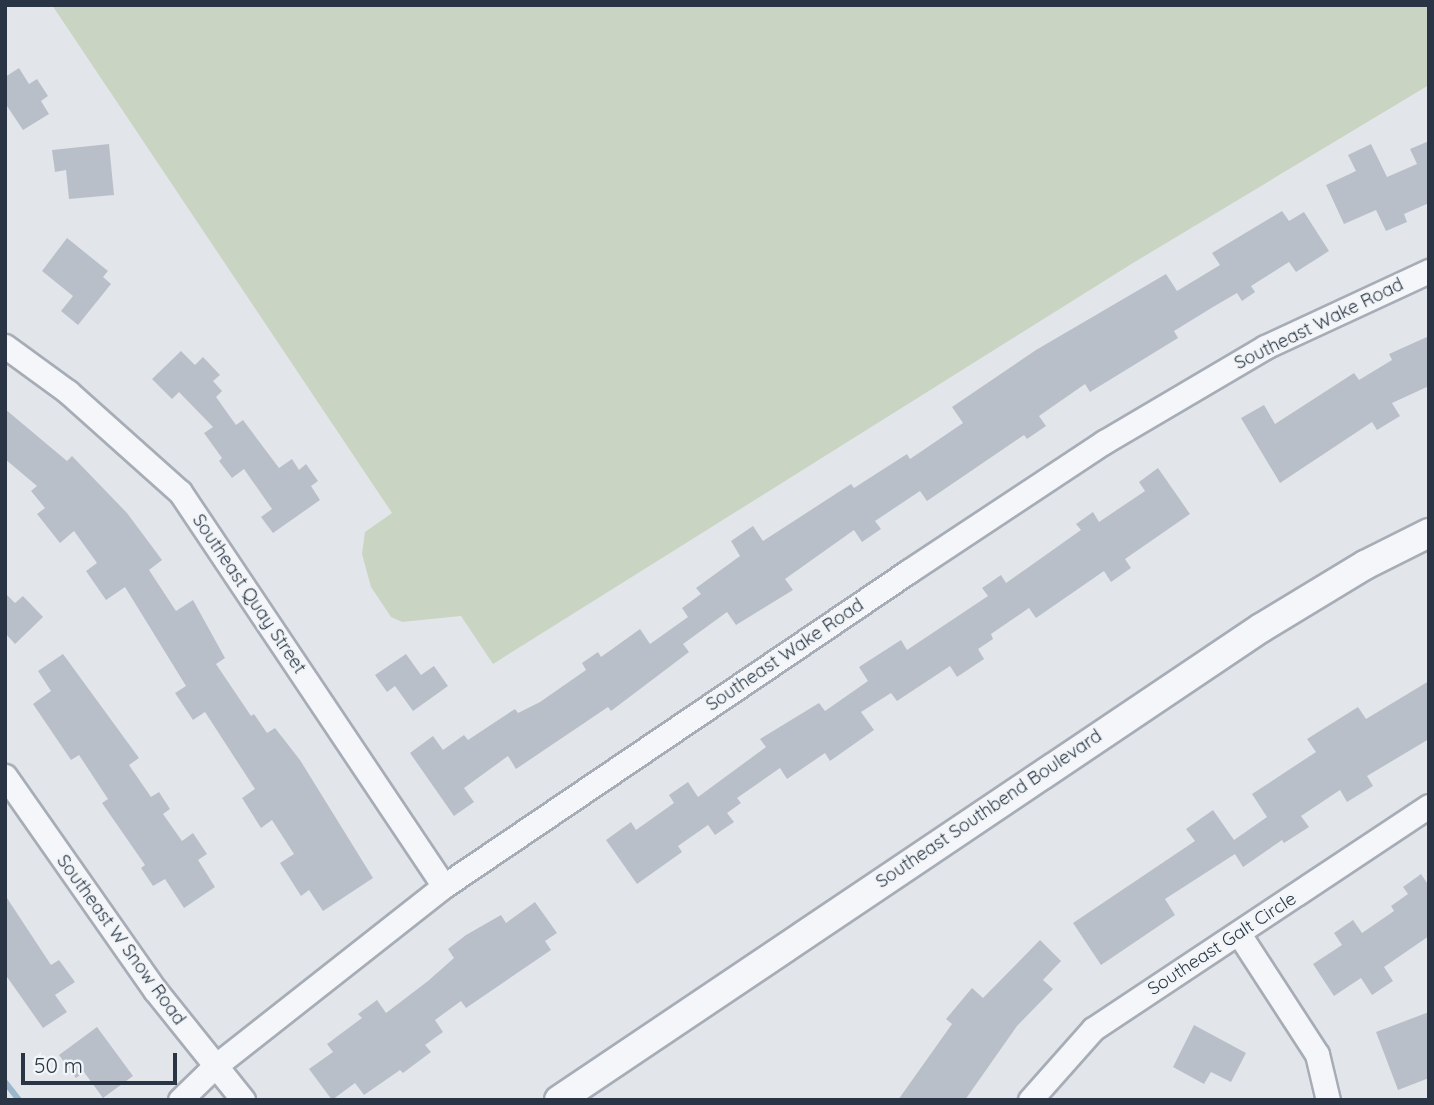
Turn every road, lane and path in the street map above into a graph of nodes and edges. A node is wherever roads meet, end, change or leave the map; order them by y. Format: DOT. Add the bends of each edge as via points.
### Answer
graph roads {
  1 [pos="1429,271"];
  2 [pos="5,346"];
  3 [pos="1429,533"];
  4 [pos="5,776"];
  5 [pos="1429,806"];
  6 [pos="444,886"];
  7 [pos="1239,934"];
  8 [pos="214,1067"];
  9 [pos="180,1100"];
  10 [pos="243,1100"];
  11 [pos="559,1100"];
  12 [pos="1030,1100"];
  13 [pos="1328,1100"];
  1 -- 6 [label="street, Southeast Wake Road" via="1265,347 1104,442"];
  2 -- 6 [label="street, Southeast Quay Street" via="68,392 180,492"];
  3 -- 11 [label="street, Southeast Southbend Boulevard" via="1365,565 1261,628"];
  4 -- 8 [label="street, Southeast W Snow Road" via="103,919"];
  5 -- 7 [label="street, Southeast Galt Circle"];
  6 -- 8 [label="street, Southeast Wake Road"];
  7 -- 12 [label="street, Southeast Galt Circle" via="1093,1029"];
  7 -- 13 [label="street" via="1317,1054"];
  8 -- 9 [label="street, Southeast Wake Road"];
  8 -- 10 [label="street, Southeast W Snow Road"];
}
